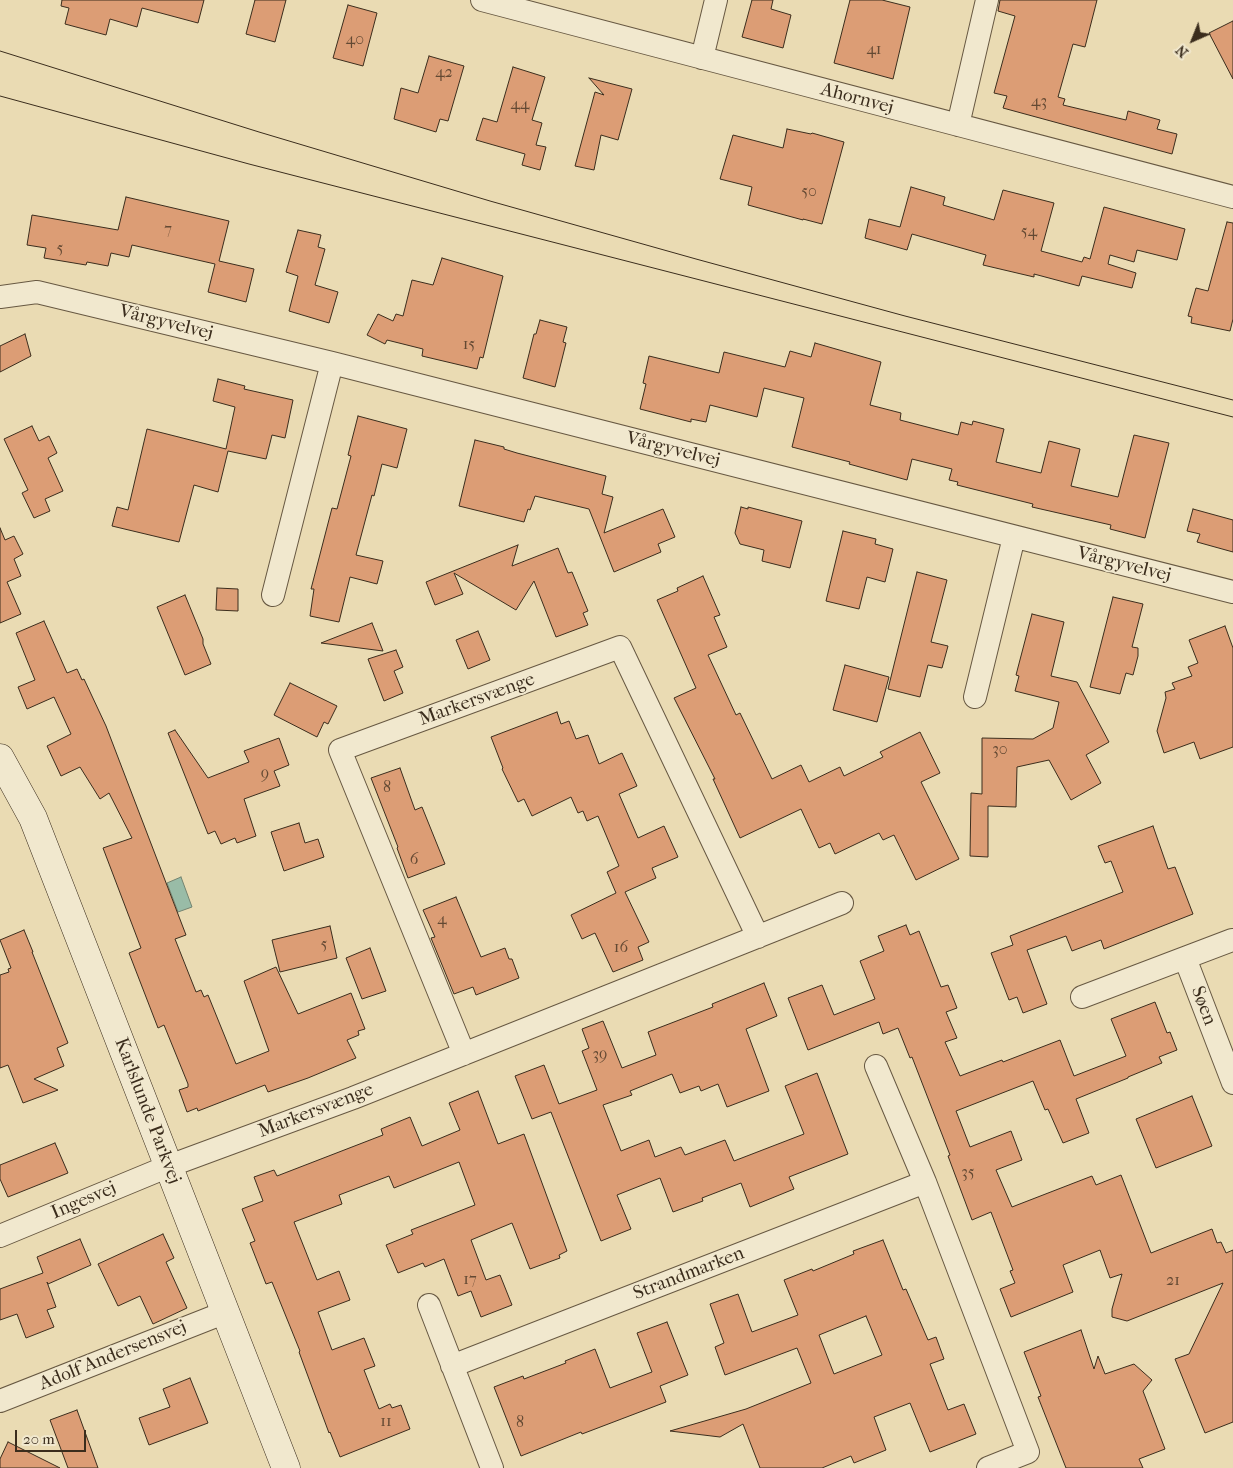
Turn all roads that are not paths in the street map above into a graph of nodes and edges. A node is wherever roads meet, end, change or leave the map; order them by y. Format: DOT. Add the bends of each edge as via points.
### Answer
graph roads {
  1 [pos="482,0"];
  2 [pos="716,0"];
  3 [pos="987,0"];
  4 [pos="702,58"];
  5 [pos="958,125"];
  6 [pos="1233,197"];
  7 [pos="0,296"];
  8 [pos="332,363"];
  9 [pos="1014,536"];
  10 [pos="1233,592"];
  11 [pos="273,595"];
  12 [pos="975,697"];
  13 [pos="0,758"];
  14 [pos="842,903"];
  15 [pos="758,937"];
  16 [pos="1232,940"];
  17 [pos="1185,958"];
  18 [pos="1082,997"];
  19 [pos="464,1054"];
  20 [pos="876,1066"];
  21 [pos="1233,1083"];
  22 [pos="169,1166"];
  23 [pos="925,1182"];
  24 [pos="0,1236"];
  25 [pos="429,1305"];
  26 [pos="226,1312"];
  27 [pos="452,1366"];
  28 [pos="0,1401"];
  29 [pos="286,1468"];
  30 [pos="492,1468"];
  31 [pos="988,1468"];
  1 -- 4 [label="street, Ahornvej"];
  2 -- 4 [label="street"];
  3 -- 5 [label="street"];
  4 -- 5 [label="street, Ahornvej"];
  5 -- 6 [label="street, Ahornvej"];
  7 -- 8 [label="street, Vårgyvelvej" via="37,292"];
  8 -- 9 [label="street, Vårgyvelvej"];
  8 -- 11 [label="street"];
  9 -- 10 [label="street, Vårgyvelvej"];
  9 -- 12 [label="street"];
  13 -- 22 [label="street, Karlslunde Parkvej" via="33,818"];
  14 -- 15 [label="street, Markersvænge"];
  15 -- 19 [label="street, Markersvænge"];
  15 -- 19 [label="street, Markersvænge" via="620,647 340,750"];
  16 -- 17 [label="street"];
  17 -- 18 [label="street"];
  17 -- 21 [label="street, Søen"];
  19 -- 22 [label="street, Markersvænge"];
  20 -- 23 [label="street"];
  22 -- 24 [label="street, Ingesvej"];
  22 -- 26 [label="street, Karlslunde Parkvej"];
  23 -- 27 [label="street, Strandmarken"];
  23 -- 31 [label="street" via="1028,1452"];
  25 -- 27 [label="street"];
  26 -- 28 [label="street, Adolf Andersensvej"];
  26 -- 29 [label="street, Karlslunde Parkvej"];
  27 -- 30 [label="street"];
}
